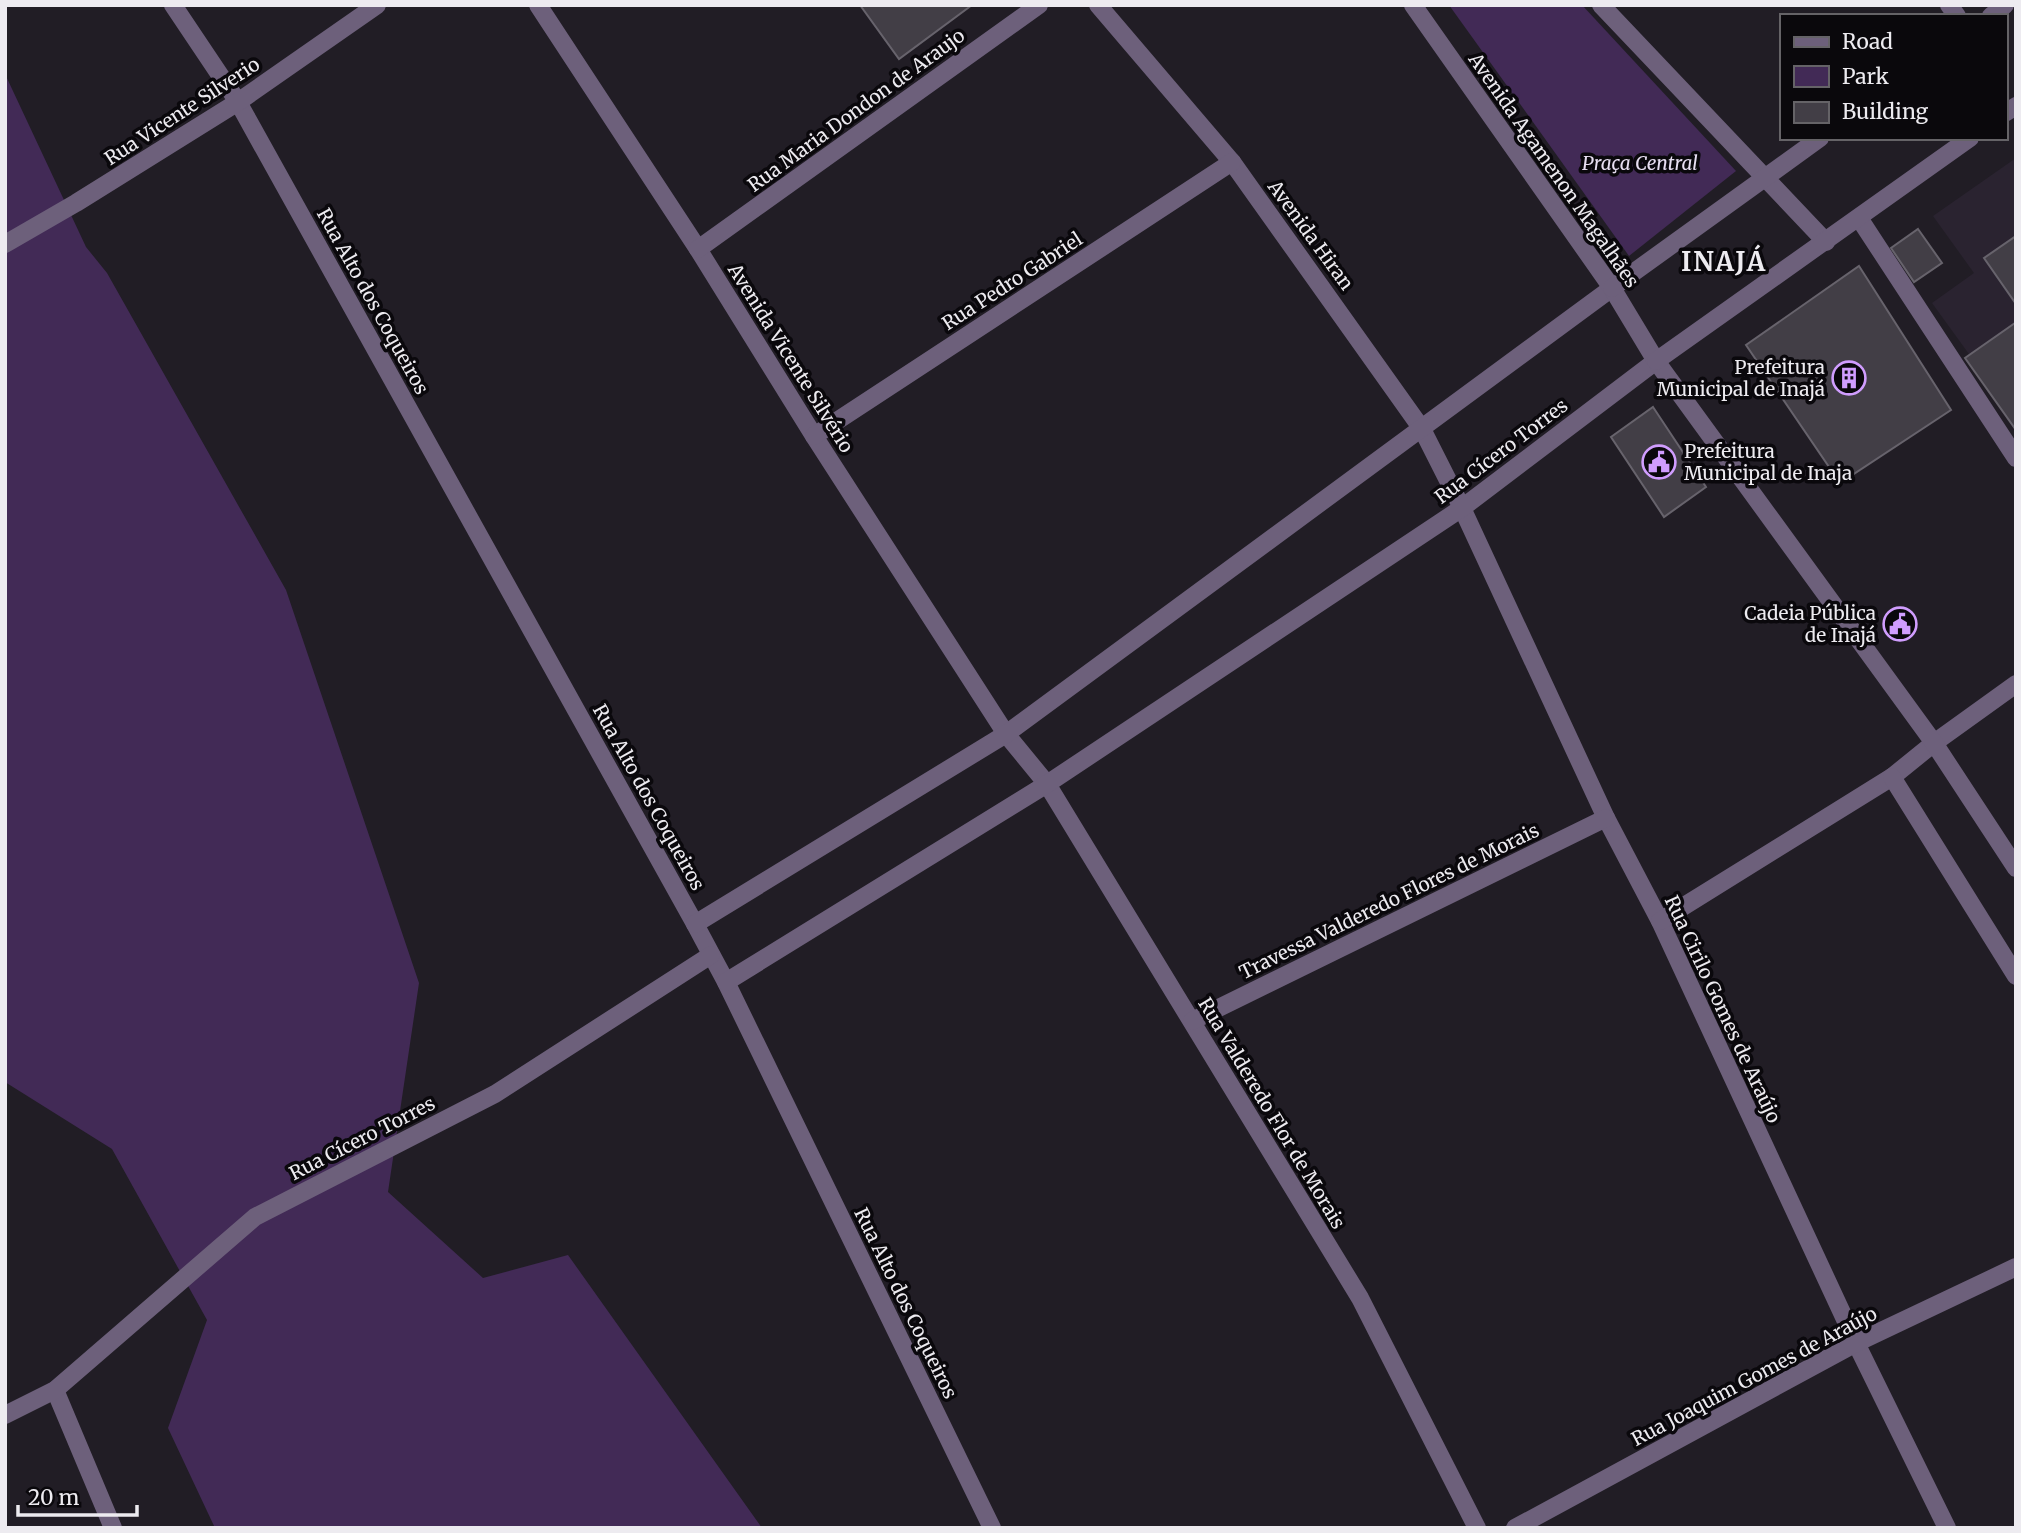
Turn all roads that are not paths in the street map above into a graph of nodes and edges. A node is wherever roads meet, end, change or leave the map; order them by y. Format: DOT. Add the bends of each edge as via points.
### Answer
graph roads {
  1 [pos="173,5"];
  2 [pos="377,5"];
  3 [pos="538,5"];
  4 [pos="1039,5"];
  5 [pos="1098,5"];
  6 [pos="1413,5"];
  7 [pos="1601,5"];
  8 [pos="238,102"];
  9 [pos="1817,140"];
  10 [pos="1967,140"];
  11 [pos="1233,162"];
  12 [pos="1766,177"];
  13 [pos="1859,218"];
  14 [pos="1826,242"];
  15 [pos="5,244"];
  16 [pos="698,249"];
  17 [pos="1612,288"];
  18 [pos="1656,361"];
  19 [pos="1422,429"];
  20 [pos="814,436"];
  21 [pos="2016,458"];
  22 [pos="1462,508"];
  23 [pos="2016,684"];
  24 [pos="1006,734"];
  25 [pos="1934,743"];
  26 [pos="1892,777"];
  27 [pos="1047,784"];
  28 [pos="1606,818"];
  29 [pos="2016,867"];
  30 [pos="1660,921"];
  31 [pos="695,923"];
  32 [pos="711,955"];
  33 [pos="2016,976"];
  34 [pos="726,982"];
  35 [pos="1192,1021"];
  36 [pos="2016,1267"];
  37 [pos="1856,1343"];
  38 [pos="55,1390"];
  39 [pos="5,1415"];
  40 [pos="113,1528"];
  41 [pos="992,1528"];
  42 [pos="1477,1528"];
  43 [pos="1515,1528"];
  44 [pos="1947,1528"];
  1 -- 8 [label="street, Rua Alto dos Coqueiros"];
  2 -- 8 [label="street, Rua Vicente Silverio"];
  3 -- 16 [label="street, Avenida Vicente Silvério"];
  4 -- 16 [label="street, Rua Maria Dondon de Araujo"];
  5 -- 11 [label="street, Avenida Hiran"];
  6 -- 17 [label="street, Avenida Agamenon Magalhães"];
  7 -- 12 [label="street"];
  8 -- 15 [label="street, Rua Vicente Silverio"];
  8 -- 31 [label="street, Rua Alto dos Coqueiros"];
  9 -- 12 [label="street"];
  10 -- 13 [label="street, Rua Cícero Torres"];
  11 -- 19 [label="street, Avenida Hiran"];
  11 -- 20 [label="street, Rua Pedro Gabriel"];
  12 -- 14 [label="street"];
  12 -- 17 [label="street"];
  13 -- 14 [label="street, Rua Cícero Torres"];
  13 -- 21 [label="street"];
  14 -- 18 [label="street, Rua Cícero Torres"];
  16 -- 20 [label="street, Avenida Vicente Silvério"];
  17 -- 18 [label="street, Avenida Agamenon Magalhães"];
  17 -- 19 [label="street"];
  18 -- 22 [label="street, Rua Cícero Torres"];
  18 -- 25 [label="street, Avenida Agamenon Magalhães"];
  19 -- 22 [label="street, Avenida Hiran"];
  19 -- 24 [label="street"];
  20 -- 24 [label="street, Avenida Vicente Silvério"];
  22 -- 27 [label="street, Rua Cícero Torres"];
  22 -- 28 [label="street, Rua Cirilo Gomes de Araújo"];
  23 -- 25 [label="street"];
  24 -- 27 [label="street, Rua Valderedo Flor de Morais"];
  24 -- 31 [label="street"];
  25 -- 26 [label="street"];
  25 -- 29 [label="street, Avenida Agamenon Magalhães"];
  26 -- 30 [label="street"];
  26 -- 33 [label="street"];
  27 -- 34 [label="street, Rua Cícero Torres"];
  27 -- 35 [label="street, Rua Valderedo Flor de Morais"];
  28 -- 30 [label="street, Rua Cirilo Gomes de Araújo"];
  28 -- 35 [label="street, Travessa Valderedo Flores de Morais"];
  30 -- 37 [label="street, Rua Cirilo Gomes de Araújo"];
  31 -- 32 [label="street, Rua Alto dos Coqueiros"];
  32 -- 34 [label="street, Rua Alto dos Coqueiros"];
  32 -- 38 [label="street, Rua Cícero Torres" via="495,1094 254,1217"];
  34 -- 41 [label="street, Rua Alto dos Coqueiros"];
  35 -- 42 [label="street, Rua Valderedo Flor de Morais" via="1360,1298"];
  36 -- 37 [label="street, Rua Joaquim Gomes de Araújo"];
  37 -- 43 [label="street, Rua Joaquim Gomes de Araújo"];
  37 -- 44 [label="street, Rua Cirilo Gomes de Araújo"];
  38 -- 39 [label="street, Rua Cícero Torres"];
  38 -- 40 [label="street"];
}
